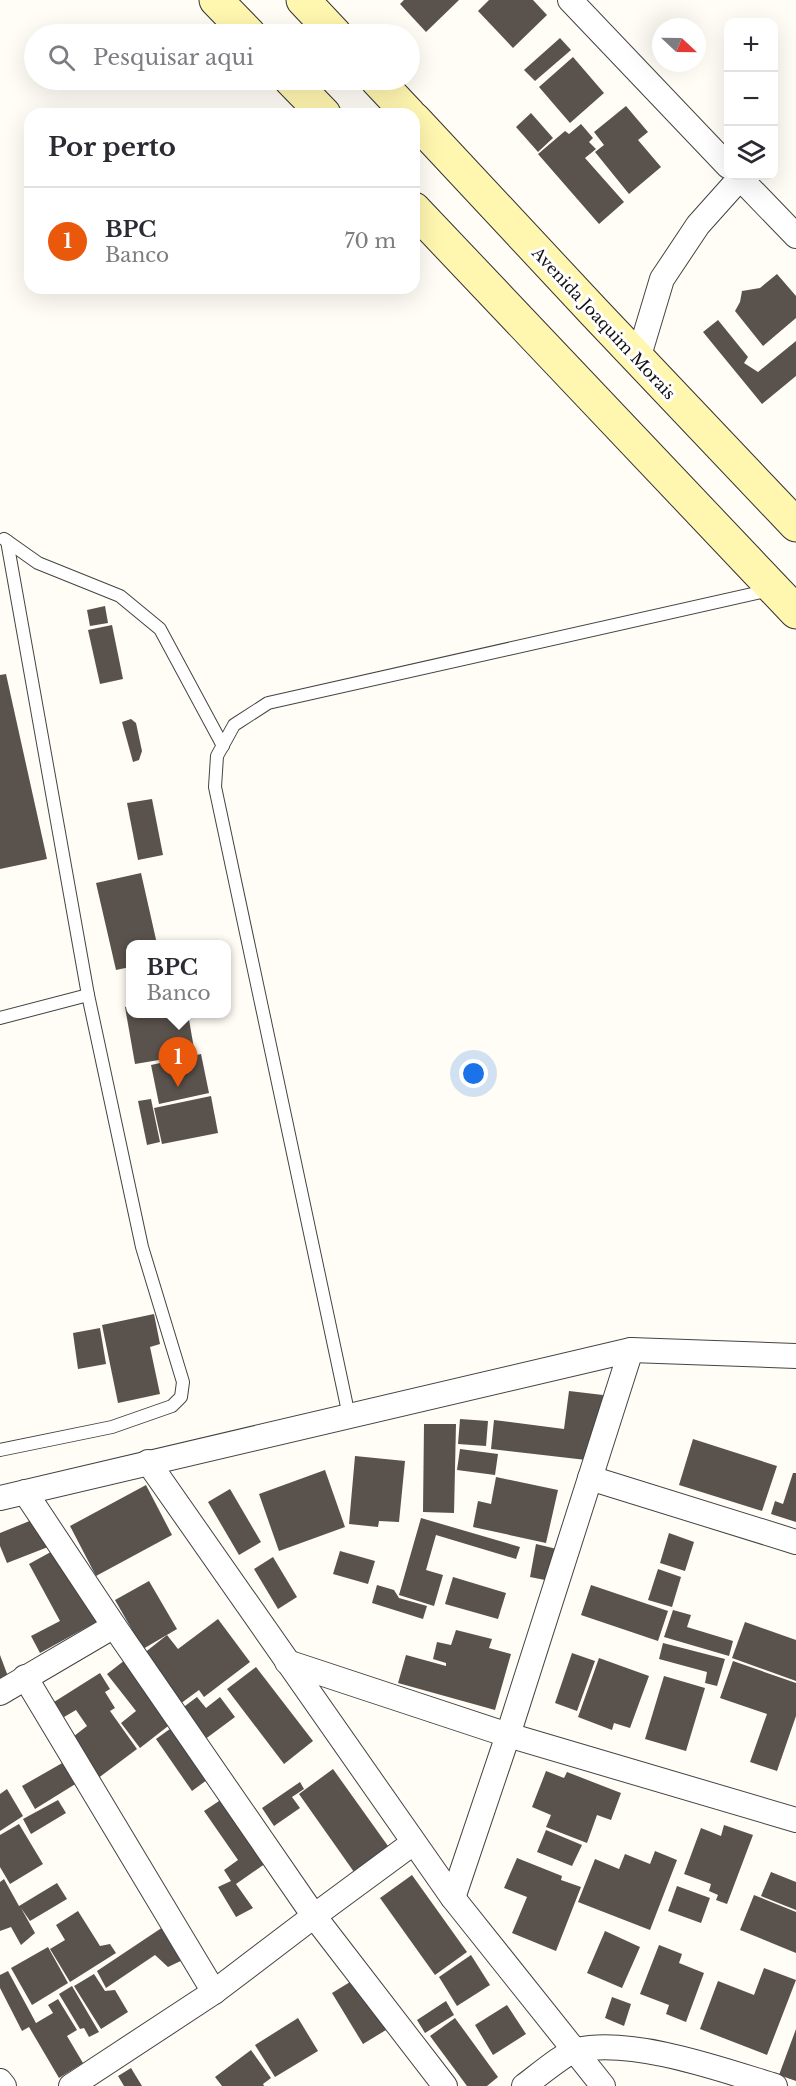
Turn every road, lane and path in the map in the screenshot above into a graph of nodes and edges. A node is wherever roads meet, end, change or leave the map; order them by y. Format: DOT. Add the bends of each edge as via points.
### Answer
graph roads {
  1 [pos="216,0"];
  2 [pos="303,0"];
  3 [pos="570,0"];
  4 [pos="239,24"];
  5 [pos="326,24"];
  6 [pos="301,90"];
  7 [pos="386,90"];
  8 [pos="318,108"];
  9 [pos="403,108"];
  10 [pos="420,125"];
  11 [pos="724,160"];
  12 [pos="731,180"];
  13 [pos="743,180"];
  14 [pos="420,215"];
  15 [pos="796,236"];
  16 [pos="638,359"];
  17 [pos="796,525"];
  18 [pos="3,539"];
  19 [pos="785,601"];
  20 [pos="223,746"];
  21 [pos="88,995"];
  22 [pos="0,1018"];
  23 [pos="631,1350"];
  24 [pos="796,1356"];
  25 [pos="349,1416"];
  26 [pos="0,1450"];
  27 [pos="148,1462"];
  28 [pos="590,1478"];
  29 [pos="26,1492"];
  30 [pos="0,1498"];
  31 [pos="796,1542"];
  32 [pos="114,1626"];
  33 [pos="287,1662"];
  34 [pos="25,1677"];
  35 [pos="0,1693"];
  36 [pos="508,1735"];
  37 [pos="796,1820"];
  38 [pos="413,1843"];
  39 [pos="453,1898"];
  40 [pos="314,1916"];
  41 [pos="214,1992"];
  42 [pos="575,2050"];
  43 [pos="0,2082"];
  44 [pos="3,2086"];
  45 [pos="71,2086"];
  46 [pos="445,2086"];
  47 [pos="524,2086"];
  48 [pos="603,2086"];
  49 [pos="775,2086"];
  1 -- 4 [label="street"];
  2 -- 5 [label="street"];
  3 -- 11 [label="street"];
  6 -- 8 [label="street"];
  7 -- 9 [label="street"];
  10 -- 16 [label="street, Avenida Joaquim Morais"];
  12 -- 16 [label="street" via="662,279"];
  13 -- 15 [label="street"];
  14 -- 19 [label="street"];
  16 -- 17 [label="street, Avenida Joaquim Morais"];
  18 -- 20 [label="lane" via="38,563 120,596 160,629"];
  18 -- 21 [label="lane"];
  19 -- 20 [label="lane" via="268,703 234,725"];
  20 -- 25 [label="lane" via="217,756 215,787"];
  21 -- 22 [label="lane"];
  21 -- 26 [label="lane" via="142,1247 183,1382 181,1397 172,1406 112,1427"];
  23 -- 24 [label="street"];
  23 -- 25 [label="street"];
  23 -- 28 [label="street"];
  25 -- 27 [label="street"];
  27 -- 29 [label="street"];
  27 -- 33 [label="street"];
  28 -- 31 [label="street"];
  28 -- 36 [label="street"];
  29 -- 30 [label="street"];
  29 -- 32 [label="street"];
  32 -- 34 [label="street"];
  32 -- 40 [label="street"];
  33 -- 36 [label="street"];
  33 -- 38 [label="street"];
  34 -- 35 [label="street"];
  34 -- 41 [label="street"];
  36 -- 37 [label="street"];
  36 -- 39 [label="street"];
  38 -- 39 [label="street"];
  38 -- 40 [label="street"];
  39 -- 42 [label="street"];
  40 -- 41 [label="street"];
  40 -- 46 [label="street"];
  41 -- 45 [label="street"];
  42 -- 47 [label="street"];
  42 -- 48 [label="street"];
  42 -- 49 [label="street" via="627,2047"];
  43 -- 44 [label="street"];
}
